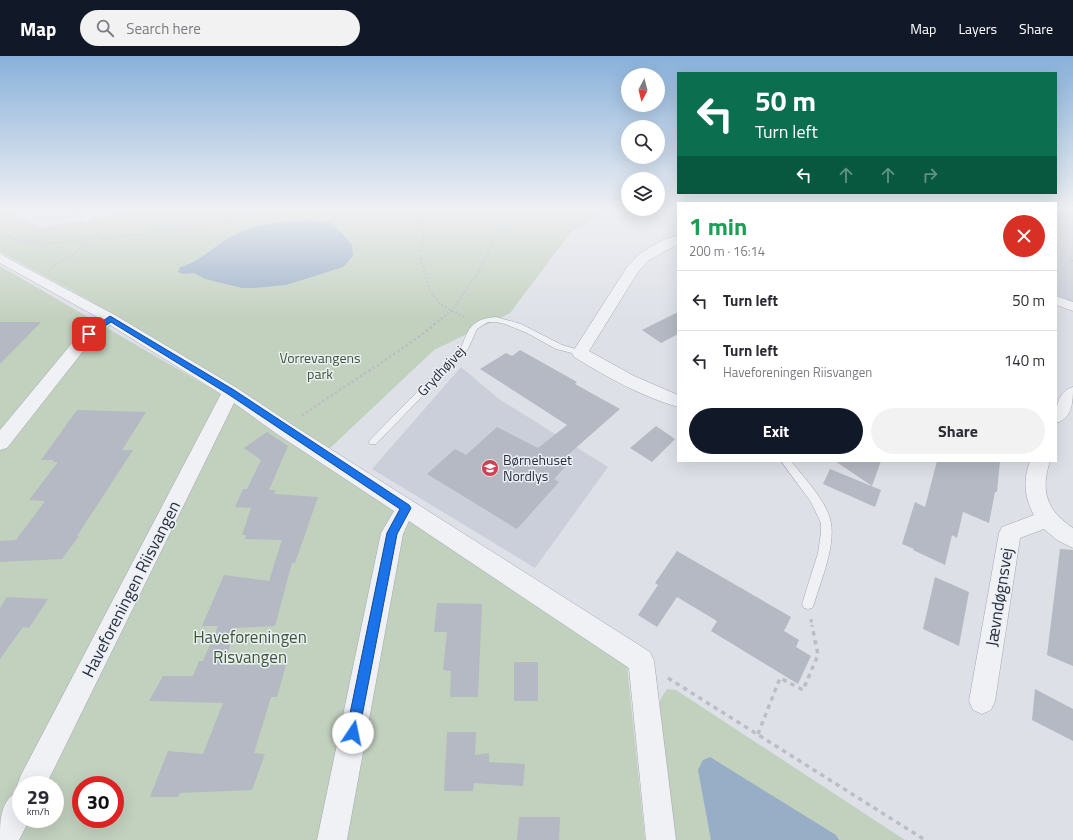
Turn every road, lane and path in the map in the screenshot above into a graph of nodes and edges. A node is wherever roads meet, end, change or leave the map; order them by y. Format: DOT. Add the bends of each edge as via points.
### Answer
graph roads {
  1 [pos="82,248"];
  2 [pos="422,248"];
  3 [pos="491,248"];
  4 [pos="660,248"];
  5 [pos="2,262"];
  6 [pos="35,277"];
  7 [pos="1057,300"];
  8 [pos="1073,307"];
  9 [pos="452,310"];
  10 [pos="110,318"];
  11 [pos="580,353"];
  12 [pos="231,392"];
  13 [pos="1073,393"];
  14 [pos="677,401"];
  15 [pos="1057,416"];
  16 [pos="284,428"];
  17 [pos="373,442"];
  18 [pos="0,443"];
  19 [pos="787,462"];
  20 [pos="1040,462"];
  21 [pos="406,508"];
  22 [pos="1046,519"];
  23 [pos="1073,539"];
  24 [pos="808,604"];
  25 [pos="641,661"];
  26 [pos="982,701"];
  27 [pos="758,734"];
  28 [pos="36,776"];
  29 [pos="12,822"];
  30 [pos="3,840"];
  31 [pos="332,840"];
  32 [pos="661,840"];
  33 [pos="925,840"];
  1 -- 6 [label="path"];
  2 -- 9 [label="path" via="420,256 430,290 440,304"];
  3 -- 9 [label="path" via="479,271"];
  4 -- 11 [label="street" via="644,256 632,270"];
  5 -- 6 [label="street"];
  6 -- 10 [label="street"];
  7 -- 8 [label="street"];
  9 -- 16 [label="path" via="431,328"];
  10 -- 12 [label="street"];
  10 -- 18 [label="street" via="89,334"];
  11 -- 14 [label="street, Grydhøjvej" via="613,373"];
  11 -- 17 [label="lane, Grydhøjvej" via="560,347 510,322 489,321 478,324 472,330 465,346"];
  12 -- 16 [label="street"];
  12 -- 28 [label="street, Haveforeningen Riisvangen"];
  13 -- 15 [label="street"];
  16 -- 21 [label="street"];
  19 -- 24 [label="lane" via="816,501 826,522 826,542"];
  20 -- 22 [label="street" via="1035,479 1038,500"];
  21 -- 25 [label="street"];
  21 -- 31 [label="street" via="392,533"];
  22 -- 23 [label="street"];
  22 -- 26 [label="street, Jævndøgnsvej" via="1010,533"];
  24 -- 27 [label="path" via="818,655 803,690 780,678"];
  25 -- 27 [label="path"];
  25 -- 32 [label="street"];
  27 -- 33 [label="path"];
  29 -- 30 [label="street"];
}
